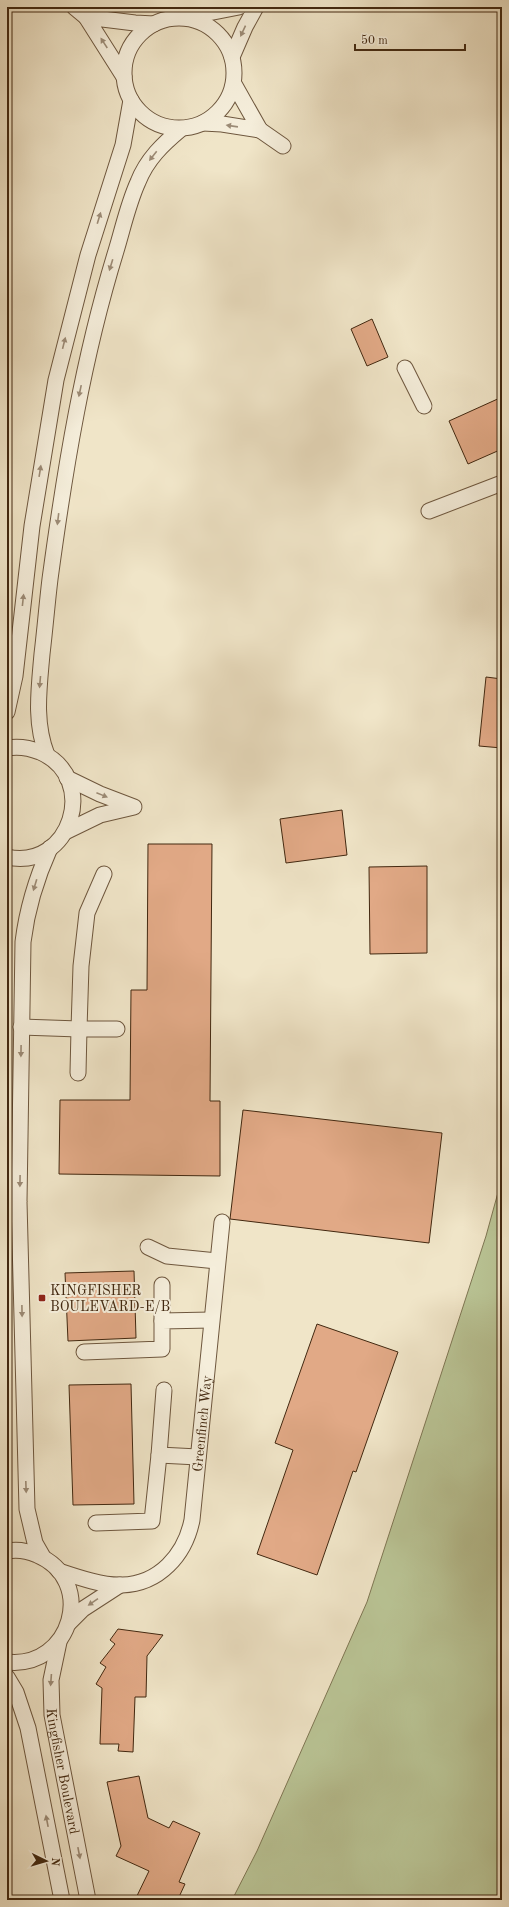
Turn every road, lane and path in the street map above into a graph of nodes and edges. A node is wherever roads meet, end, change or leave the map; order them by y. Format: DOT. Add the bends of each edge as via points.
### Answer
graph roads {
  1 [pos="74,7"];
  2 [pos="239,7"];
  3 [pos="256,7"];
  4 [pos="86,17"];
  5 [pos="185,18"];
  6 [pos="154,24"];
  7 [pos="232,57"];
  8 [pos="124,77"];
  9 [pos="234,84"];
  10 [pos="131,100"];
  11 [pos="203,124"];
  12 [pos="181,129"];
  13 [pos="260,130"];
  14 [pos="283,146"];
  15 [pos="405,368"];
  16 [pos="424,406"];
  17 [pos="502,483"];
  18 [pos="429,511"];
  19 [pos="7,712"];
  20 [pos="7,748"];
  21 [pos="47,755"];
  22 [pos="67,778"];
  23 [pos="65,832"];
  24 [pos="50,848"];
  25 [pos="7,857"];
  26 [pos="104,874"];
  27 [pos="21,1027"];
  28 [pos="79,1029"];
  29 [pos="117,1029"];
  30 [pos="78,1073"];
  31 [pos="222,1222"];
  32 [pos="148,1247"];
  33 [pos="217,1261"];
  34 [pos="162,1285"];
  35 [pos="211,1320"];
  36 [pos="162,1321"];
  37 [pos="84,1352"];
  38 [pos="164,1390"];
  39 [pos="159,1455"];
  40 [pos="198,1456"];
  41 [pos="96,1523"];
  42 [pos="7,1551"];
  43 [pos="43,1557"];
  44 [pos="59,1571"];
  45 [pos="120,1585"];
  46 [pos="69,1623"];
  47 [pos="59,1642"];
  48 [pos="7,1662"];
  49 [pos="7,1677"];
  50 [pos="62,1900"];
  51 [pos="88,1900"];
  1 -- 4 [label="street"];
  2 -- 5 [label="street"];
  3 -- 7 [label="street, one-way"];
  4 -- 6 [label="street"];
  8 -- 4 [label="street, one-way"];
  5 -- 6 [label="street" via="169,18"];
  5 -- 7 [label="street" via="212,28 222,38"];
  6 -- 8 [label="street" via="131,46 124,66"];
  7 -- 9 [label="street"];
  8 -- 10 [label="street"];
  9 -- 11 [label="street" via="220,111"];
  9 -- 13 [label="street"];
  10 -- 12 [label="street" via="141,114 152,121"];
  19 -- 10 [label="street, one-way" via="15,676 32,526 56,380 88,255 124,144"];
  11 -- 12 [label="street"];
  13 -- 11 [label="street, one-way"];
  12 -- 21 [label="street, one-way" via="151,158 136,186 106,282 78,400 62,488 39,685 40,731"];
  13 -- 14 [label="street"];
  15 -- 16 [label="street"];
  17 -- 18 [label="street"];
  20 -- 21 [label="street" via="34,749"];
  21 -- 22 [label="street" via="61,768"];
  22 -- 23 [label="street" via="73,805"];
  22 -- 23 [label="street, one-way" via="134,807 100,815"];
  23 -- 24 [label="street"];
  24 -- 25 [label="street" via="26,858"];
  24 -- 27 [label="street, one-way" via="36,879 26,922 23,942"];
  26 -- 28 [label="street" via="88,912 81,966"];
  27 -- 28 [label="street"];
  27 -- 43 [label="street, one-way" via="19,1202 26,1497 33,1537"];
  28 -- 29 [label="street"];
  28 -- 30 [label="street"];
  31 -- 33 [label="street, Greenfinch Way"];
  32 -- 33 [label="street" via="167,1256"];
  33 -- 35 [label="street, Greenfinch Way"];
  34 -- 36 [label="street"];
  35 -- 36 [label="street"];
  35 -- 40 [label="street, Greenfinch Way"];
  36 -- 37 [label="street" via="162,1349"];
  38 -- 39 [label="street"];
  39 -- 40 [label="street"];
  39 -- 41 [label="street" via="152,1521"];
  40 -- 45 [label="street, Greenfinch Way" via="192,1520 183,1547 172,1562 157,1575 140,1582"];
  42 -- 43 [label="street" via="22,1550"];
  43 -- 44 [label="street"];
  44 -- 45 [label="street, Greenfinch Way"];
  44 -- 46 [label="street" via="70,1596"];
  45 -- 46 [label="street, Greenfinch Way, one-way" via="83,1609"];
  46 -- 47 [label="street"];
  47 -- 48 [label="street" via="43,1656 24,1662"];
  47 -- 51 [label="street, Kingfisher Boulevard, one-way" via="51,1680 52,1715"];
  50 -- 49 [label="street, Kingfisher Boulevard, one-way" via="28,1728 16,1692"];
}
